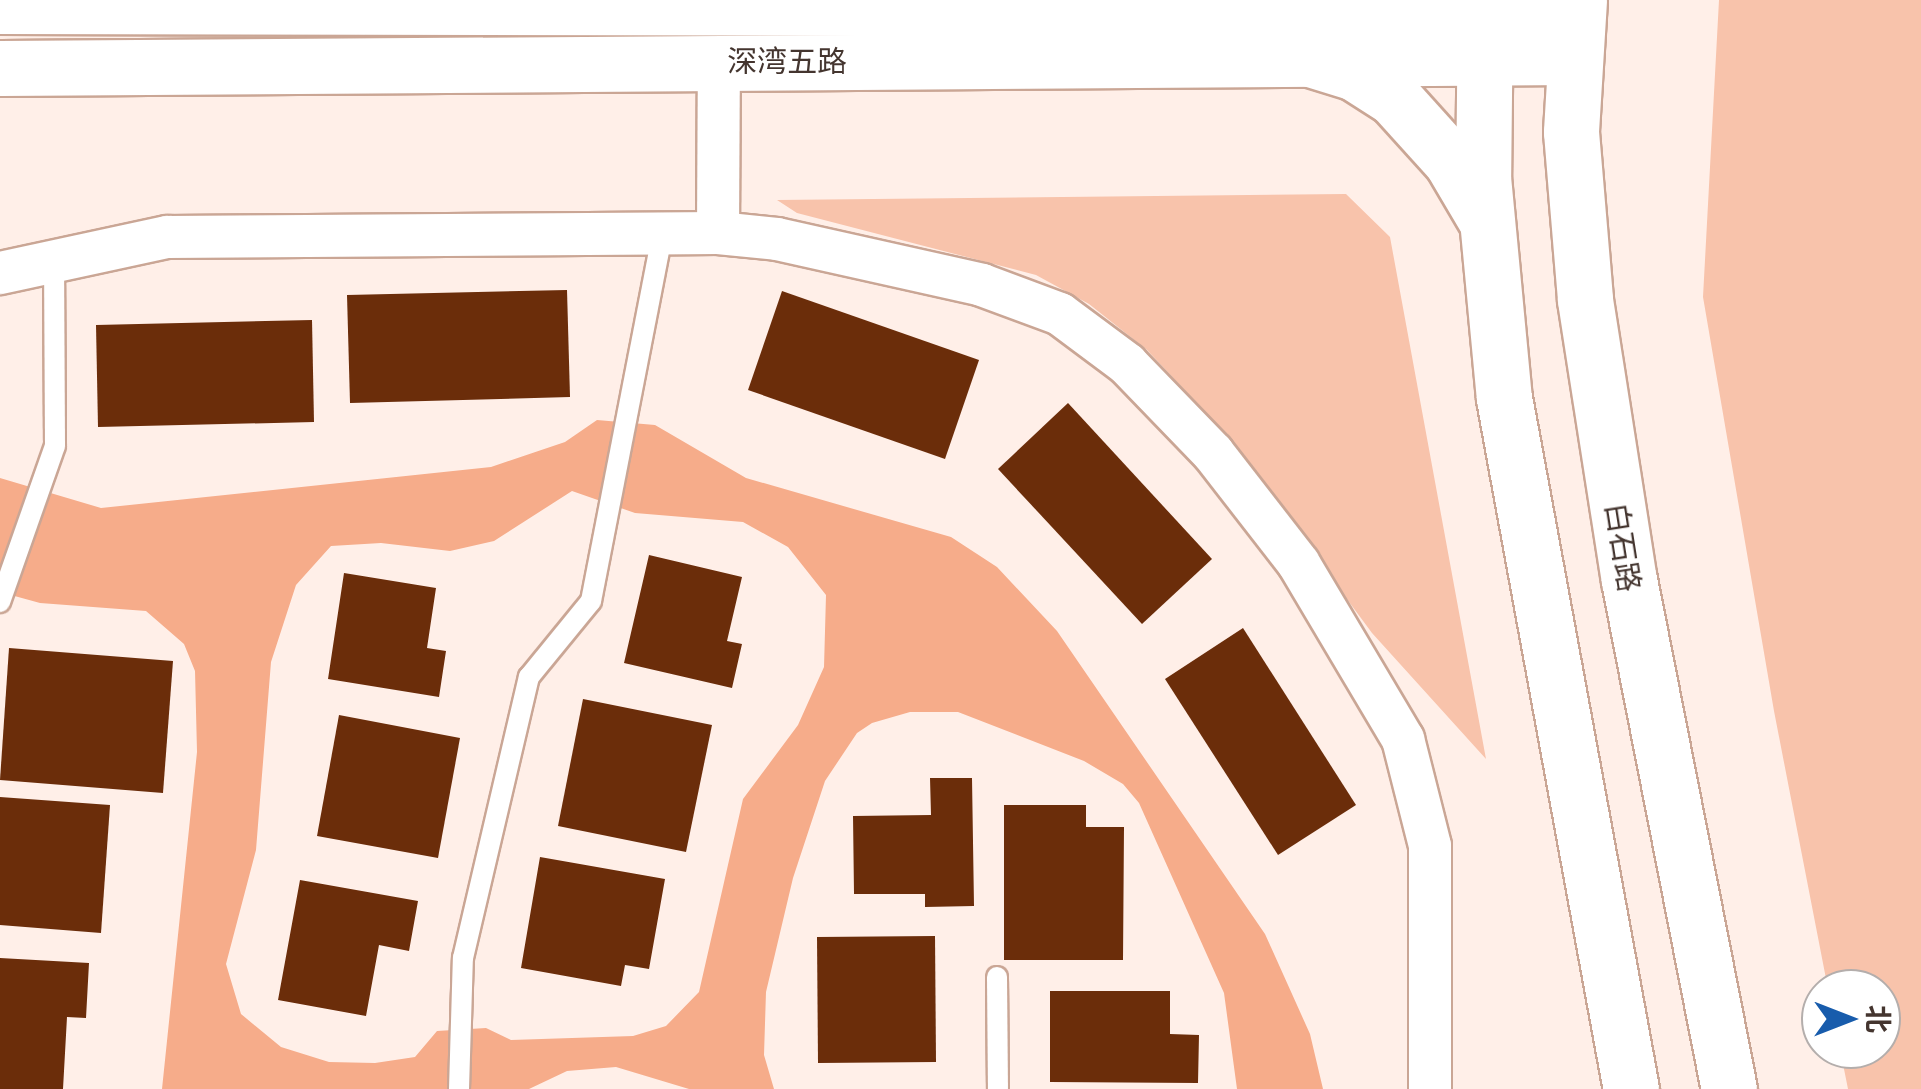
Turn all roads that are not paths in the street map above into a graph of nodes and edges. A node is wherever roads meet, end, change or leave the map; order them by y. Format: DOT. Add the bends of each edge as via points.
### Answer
graph roads {
  1 [pos="176,3"];
  2 [pos="257,3"];
  3 [pos="428,3"];
  4 [pos="0,6"];
  5 [pos="1309,21"];
  6 [pos="1483,21"];
  7 [pos="1577,22"];
  8 [pos="719,60"];
  9 [pos="257,66"];
  10 [pos="176,67"];
  11 [pos="0,68"];
  12 [pos="1486,220"];
  13 [pos="663,232"];
  14 [pos="718,233"];
  15 [pos="54,260"];
  16 [pos="0,273"];
  17 [pos="0,602"];
  18 [pos="998,977"];
  19 [pos="459,1089"];
  20 [pos="998,1089"];
  21 [pos="1430,1089"];
  22 [pos="1632,1089"];
  23 [pos="1728,1089"];
  1 -- 2 [label="street, 深湾五路"];
  1 -- 4 [label="street, 深湾五路"];
  1 -- 10 [label="street"];
  2 -- 3 [label="street, 深湾五路"];
  2 -- 9 [label="street"];
  3 -- 5 [label="street, 深湾五路"];
  5 -- 6 [label="street, 深湾五路"];
  5 -- 8 [label="street, 深湾五路"];
  5 -- 12 [label="street" via="1355,73 1394,98 1442,149"];
  6 -- 7 [label="street, 深湾五路"];
  6 -- 12 [label="street"];
  7 -- 23 [label="street, 白石路" via="1571,132 1584,300 1629,580"];
  8 -- 9 [label="street, 深湾五路"];
  8 -- 14 [label="street"];
  9 -- 10 [label="street, 深湾五路"];
  10 -- 11 [label="street, 深湾五路"];
  12 -- 22 [label="street" via="1504,398 1535,583"];
  13 -- 14 [label="street"];
  13 -- 15 [label="street" via="189,236"];
  13 -- 19 [label="lane" via="591,601 529,677 458,1000"];
  14 -- 21 [label="street" via="777,239 982,285 1060,314 1127,364 1213,453 1300,564 1354,650 1415,772 1430,846"];
  15 -- 16 [label="street"];
  15 -- 17 [label="lane" via="56,446"];
  18 -- 20 [label="lane"];
}
